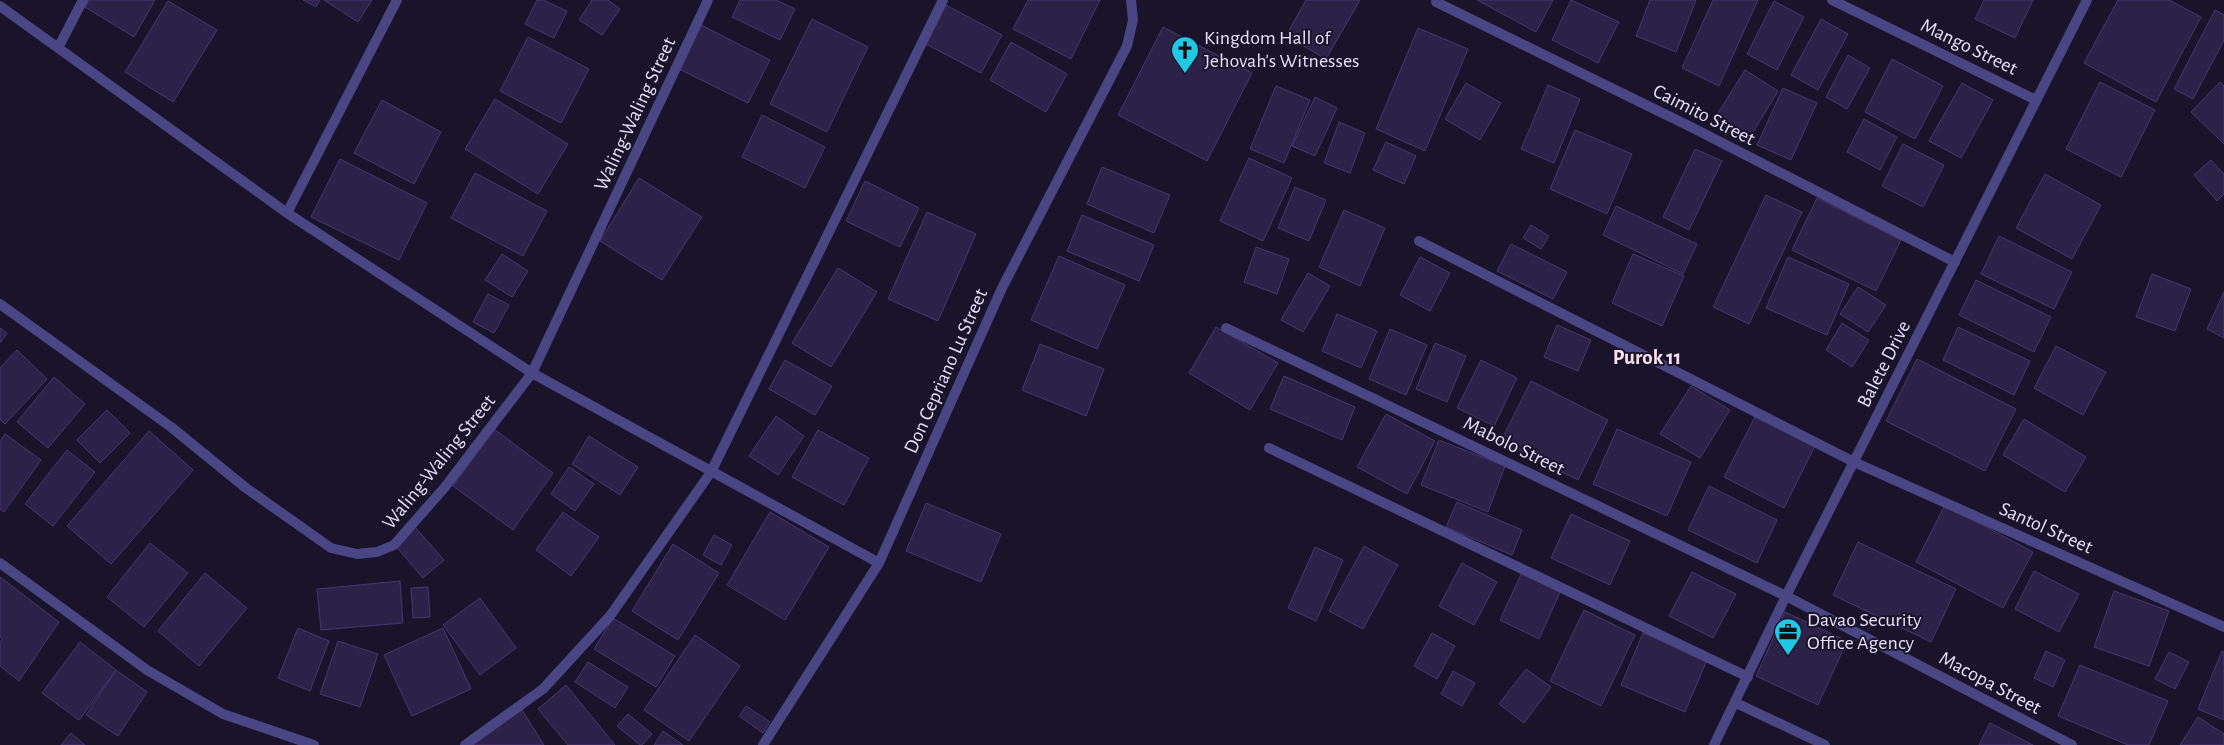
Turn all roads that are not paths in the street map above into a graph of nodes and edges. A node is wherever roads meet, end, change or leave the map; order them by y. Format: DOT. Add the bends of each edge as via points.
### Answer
graph roads {
  1 [pos="83,0"];
  2 [pos="397,0"];
  3 [pos="708,0"];
  4 [pos="943,0"];
  5 [pos="1130,0"];
  6 [pos="1832,0"];
  7 [pos="2088,0"];
  8 [pos="1436,2"];
  9 [pos="0,6"];
  10 [pos="58,48"];
  11 [pos="2036,100"];
  12 [pos="287,213"];
  13 [pos="1419,240"];
  14 [pos="1955,262"];
  15 [pos="0,304"];
  16 [pos="1226,328"];
  17 [pos="532,374"];
  18 [pos="1269,448"];
  19 [pos="1854,462"];
  20 [pos="711,472"];
  21 [pos="0,563"];
  22 [pos="880,563"];
  23 [pos="1786,596"];
  24 [pos="2224,627"];
  25 [pos="1748,677"];
  26 [pos="1736,702"];
  27 [pos="314,745"];
  28 [pos="465,745"];
  29 [pos="763,745"];
  30 [pos="1714,745"];
  31 [pos="1825,745"];
  32 [pos="2072,745"];
  1 -- 10 [label="street"];
  2 -- 12 [label="street"];
  3 -- 17 [label="street, Waling-Waling Street"];
  4 -- 20 [label="street"];
  5 -- 22 [label="street, Don Cepriano Lu Street" via="1133,20 1127,46 1002,288"];
  6 -- 11 [label="street, Mango Street"];
  7 -- 11 [label="street, Balete Drive"];
  8 -- 14 [label="street, Caimito Street"];
  9 -- 10 [label="street"];
  10 -- 12 [label="street"];
  11 -- 14 [label="street, Balete Drive"];
  12 -- 17 [label="street"];
  13 -- 19 [label="street, Santol Street"];
  14 -- 19 [label="street, Balete Drive"];
  15 -- 17 [label="street, Waling-Waling Street" via="331,548 357,554 377,552 394,545 445,487"];
  16 -- 23 [label="street, Mabolo Street"];
  17 -- 20 [label="street"];
  18 -- 25 [label="street"];
  19 -- 23 [label="street, Balete Drive"];
  19 -- 24 [label="street, Santol Street"];
  20 -- 22 [label="street"];
  20 -- 28 [label="street" via="610,616 543,689"];
  21 -- 27 [label="street" via="147,670 222,714"];
  22 -- 29 [label="street, Don Cepriano Lu Street"];
  23 -- 25 [label="street, Balete Drive"];
  23 -- 32 [label="street, Macopa Street"];
  25 -- 26 [label="street, Balete Drive"];
  26 -- 30 [label="street, Balete Drive"];
  26 -- 31 [label="street"];
}
